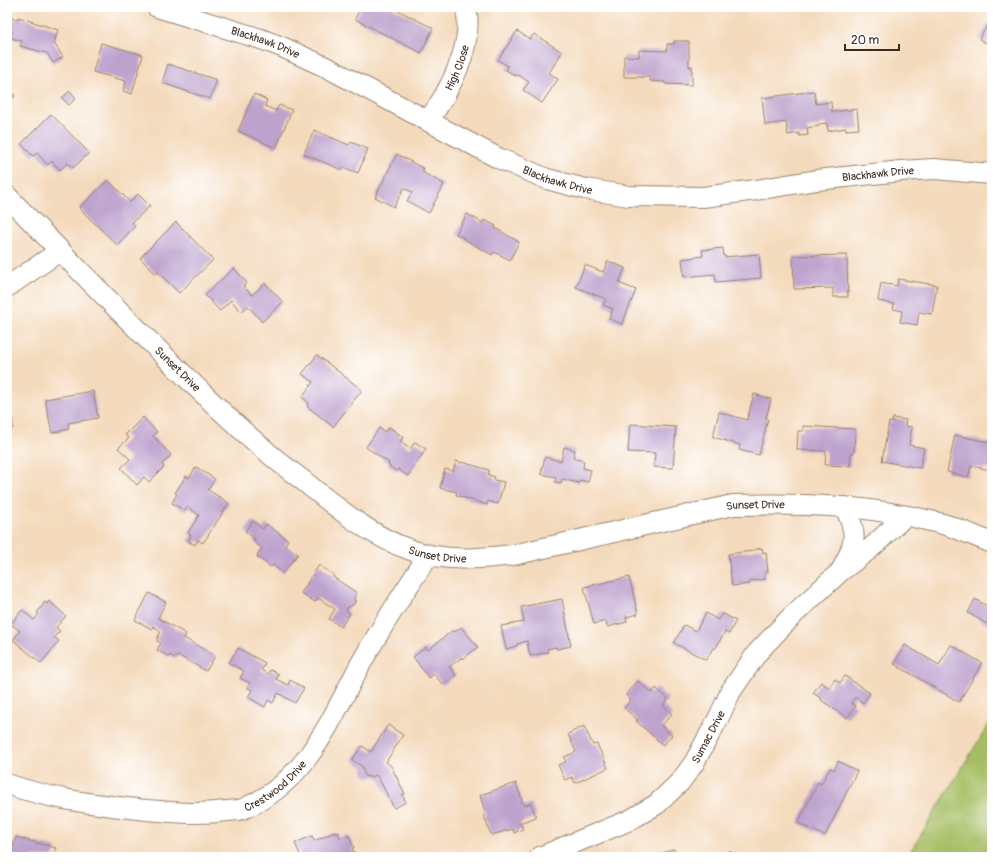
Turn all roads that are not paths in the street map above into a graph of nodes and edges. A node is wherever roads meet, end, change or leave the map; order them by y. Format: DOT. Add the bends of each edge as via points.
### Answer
graph roads {
  1 [pos="157,7"];
  2 [pos="466,7"];
  3 [pos="202,14"];
  4 [pos="428,121"];
  5 [pos="992,174"];
  6 [pos="7,196"];
  7 [pos="60,251"];
  8 [pos="7,287"];
  9 [pos="845,507"];
  10 [pos="905,516"];
  11 [pos="992,543"];
  12 [pos="428,556"];
  13 [pos="841,571"];
  14 [pos="7,784"];
  15 [pos="540,857"];
  1 -- 3 [label="street, Blackhawk Drive"];
  2 -- 4 [label="street, High Close" via="467,32 458,68"];
  3 -- 4 [label="street, Blackhawk Drive" via="328,68"];
  4 -- 5 [label="street, Blackhawk Drive" via="498,158 547,179 585,189 629,196 703,197 817,180 934,169"];
  6 -- 7 [label="street, Sunset Drive"];
  7 -- 8 [label="street"];
  7 -- 12 [label="street, Sunset Drive" via="161,353 264,450 368,529 409,550"];
  9 -- 10 [label="street, Sunset Drive"];
  9 -- 12 [label="street, Sunset Drive" via="733,505 513,555 460,559"];
  9 -- 13 [label="street, Sumac Drive" via="854,530 853,546"];
  10 -- 11 [label="street, Sunset Drive" via="937,522"];
  10 -- 13 [label="street, Sumac Drive" via="871,548"];
  12 -- 14 [label="street, Crestwood Drive" via="390,613 319,742 304,763 279,788 244,809 205,814 171,813 86,803"];
  13 -- 15 [label="street, Sumac Drive" via="769,639 749,664 694,763 680,782 657,804 630,820"];
}
